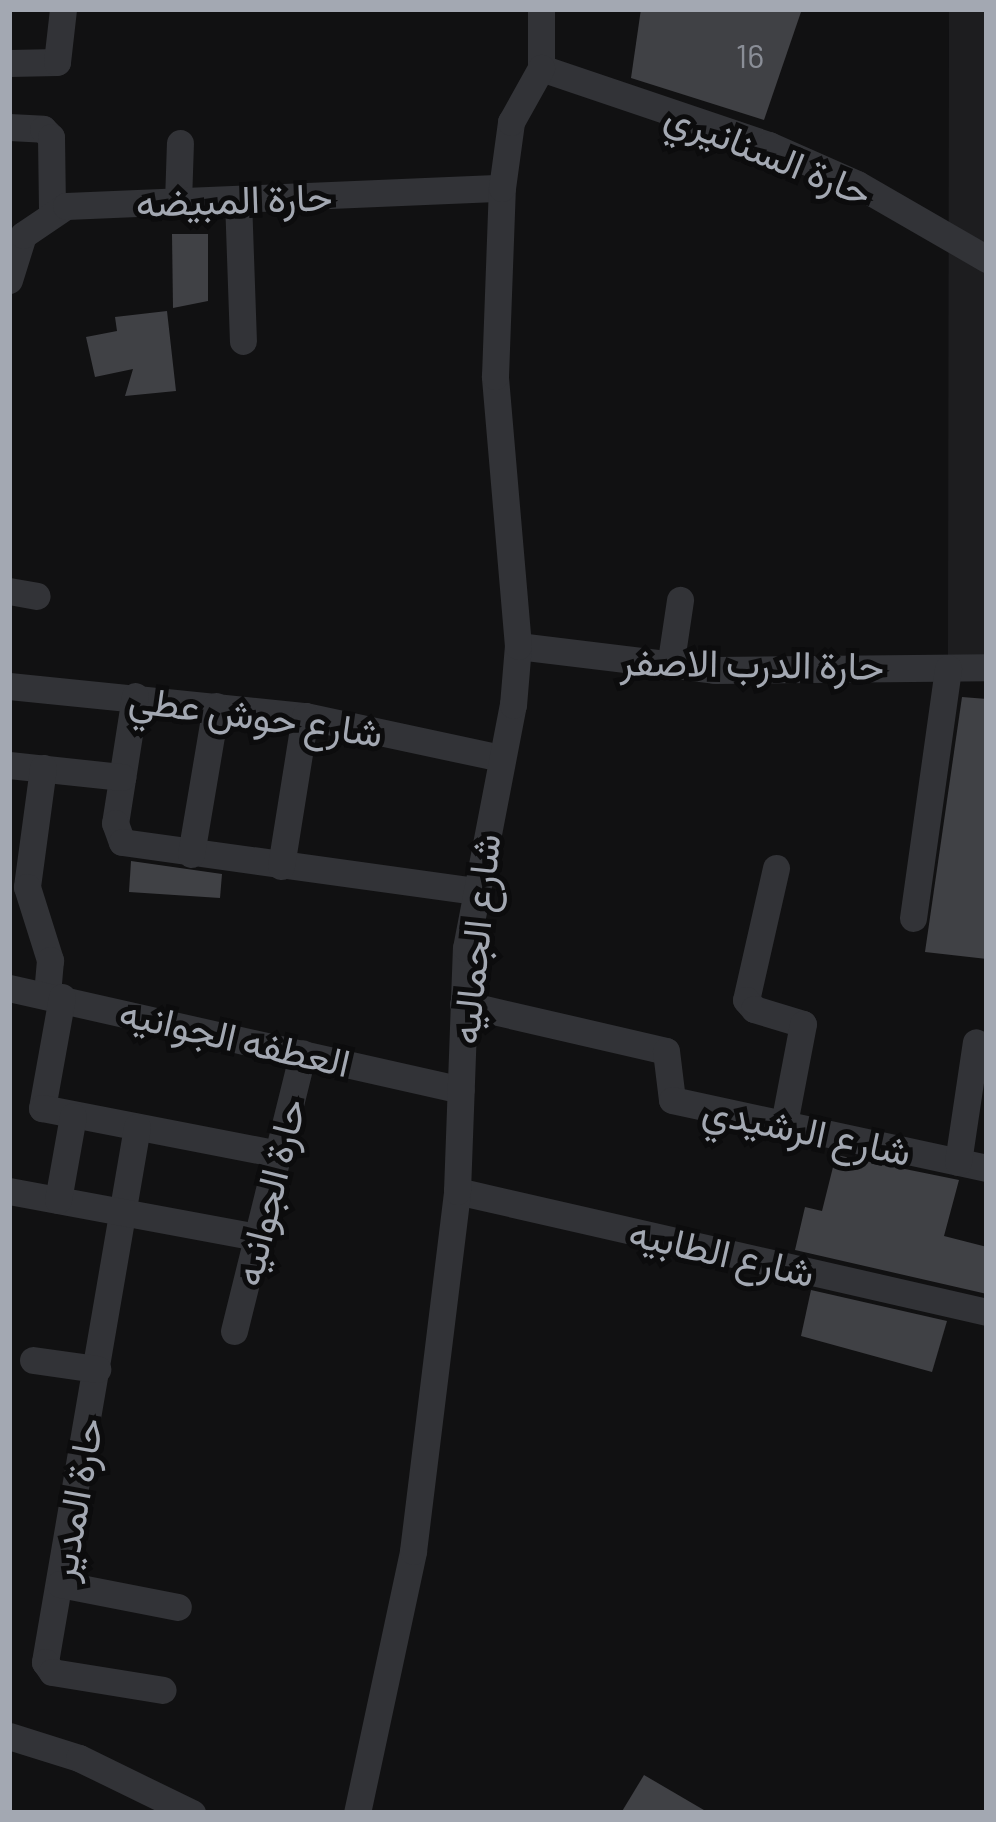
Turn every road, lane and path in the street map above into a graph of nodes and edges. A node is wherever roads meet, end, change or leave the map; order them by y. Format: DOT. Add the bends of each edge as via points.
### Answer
graph roads {
  1 [pos="63,9"];
  2 [pos="541,9"];
  3 [pos="9,63"];
  4 [pos="541,68"];
  5 [pos="9,127"];
  6 [pos="180,143"];
  7 [pos="502,188"];
  8 [pos="238,200"];
  9 [pos="178,202"];
  10 [pos="52,210"];
  11 [pos="987,229"];
  12 [pos="952,234"];
  13 [pos="987,259"];
  14 [pos="9,280"];
  15 [pos="244,341"];
  16 [pos="680,600"];
  17 [pos="518,646"];
  18 [pos="670,667"];
  19 [pos="948,668"];
  20 [pos="987,668"];
  21 [pos="9,686"];
  22 [pos="135,696"];
  23 [pos="216,706"];
  24 [pos="305,716"];
  25 [pos="501,758"];
  26 [pos="9,765"];
  27 [pos="43,768"];
  28 [pos="122,777"];
  29 [pos="191,854"];
  30 [pos="281,866"];
  31 [pos="776,868"];
  32 [pos="473,891"];
  33 [pos="913,918"];
  34 [pos="9,988"];
  35 [pos="54,995"];
  36 [pos="464,1004"];
  37 [pos="976,1042"];
  38 [pos="303,1053"];
  39 [pos="461,1090"];
  40 [pos="74,1115"];
  41 [pos="784,1124"];
  42 [pos="137,1127"];
  43 [pos="278,1154"];
  44 [pos="958,1162"];
  45 [pos="987,1168"];
  46 [pos="9,1191"];
  47 [pos="457,1191"];
  48 [pos="58,1200"];
  49 [pos="121,1211"];
  50 [pos="258,1238"];
  51 [pos="987,1312"];
  52 [pos="234,1331"];
  53 [pos="33,1360"];
  54 [pos="97,1369"];
  55 [pos="60,1584"];
  56 [pos="178,1607"];
  57 [pos="164,1690"];
  58 [pos="9,1736"];
  59 [pos="192,1813"];
  60 [pos="357,1813"];
  1 -- 3 [label="street" via="64,50 50,65"];
  2 -- 4 [label="street"];
  4 -- 7 [label="street, شارع الجماليه" via="511,122"];
  4 -- 12 [label="street, حارة السنانيري" via="769,145"];
  5 -- 10 [label="street" via="43,129 52,142"];
  6 -- 9 [label="street"];
  7 -- 8 [label="street, حارة المبيضه"];
  7 -- 17 [label="street, شارع الجماليه" via="495,376"];
  8 -- 9 [label="street, حارة المبيضه"];
  8 -- 15 [label="street"];
  9 -- 10 [label="street, حارة المبيضه"];
  10 -- 14 [label="street" via="23,235"];
  11 -- 12 [label="street"];
  12 -- 13 [label="street, حارة السنانيري"];
  16 -- 18 [label="street"];
  17 -- 18 [label="street, حارة الدرب الاصفر"];
  17 -- 25 [label="street, شارع الجماليه"];
  18 -- 19 [label="street, حارة الدرب الاصفر"];
  19 -- 20 [label="street, حارة الدرب الاصفر"];
  19 -- 33 [label="street"];
  21 -- 22 [label="street, شارع حوش عطي"];
  22 -- 23 [label="street, شارع حوش عطي"];
  22 -- 28 [label="street"];
  23 -- 24 [label="street, شارع حوش عطي"];
  23 -- 29 [label="street"];
  24 -- 25 [label="street, شارع حوش عطي"];
  24 -- 30 [label="street"];
  25 -- 32 [label="street, شارع الجماليه"];
  26 -- 27 [label="street"];
  27 -- 28 [label="street"];
  27 -- 35 [label="street" via="28,887"];
  28 -- 29 [label="street" via="115,830 122,842"];
  29 -- 30 [label="street"];
  30 -- 32 [label="street"];
  31 -- 41 [label="street" via="746,1000 754,1010 803,1024"];
  32 -- 36 [label="street, شارع الجماليه"];
  34 -- 35 [label="street, العطفه الجوانيه"];
  35 -- 38 [label="street, العطفه الجوانيه"];
  35 -- 40 [label="street" via="38,1102"];
  36 -- 39 [label="street, شارع الجماليه"];
  36 -- 41 [label="street, شارع الرشيدي" via="666,1052 672,1100"];
  37 -- 44 [label="street"];
  38 -- 39 [label="street, العطفه الجوانيه"];
  38 -- 43 [label="street, حارة الجوانيه"];
  39 -- 47 [label="street, شارع الجماليه"];
  40 -- 42 [label="street"];
  40 -- 48 [label="street"];
  41 -- 44 [label="street, شارع الرشيدي"];
  42 -- 43 [label="street"];
  42 -- 49 [label="street, حارة المدير"];
  43 -- 50 [label="street, حارة الجوانيه"];
  44 -- 45 [label="street, شارع الرشيدي"];
  46 -- 48 [label="street"];
  47 -- 51 [label="street, شارع الطابيه"];
  47 -- 60 [label="street, شارع الجماليه" via="413,1551"];
  48 -- 49 [label="street"];
  49 -- 50 [label="street"];
  49 -- 54 [label="street, حارة المدير"];
  50 -- 52 [label="street, حارة الجوانيه"];
  53 -- 54 [label="street"];
  54 -- 55 [label="street, حارة المدير"];
  55 -- 56 [label="street"];
  55 -- 57 [label="street, حارة المدير" via="49,1669"];
  58 -- 59 [label="street" via="79,1758"];
}
